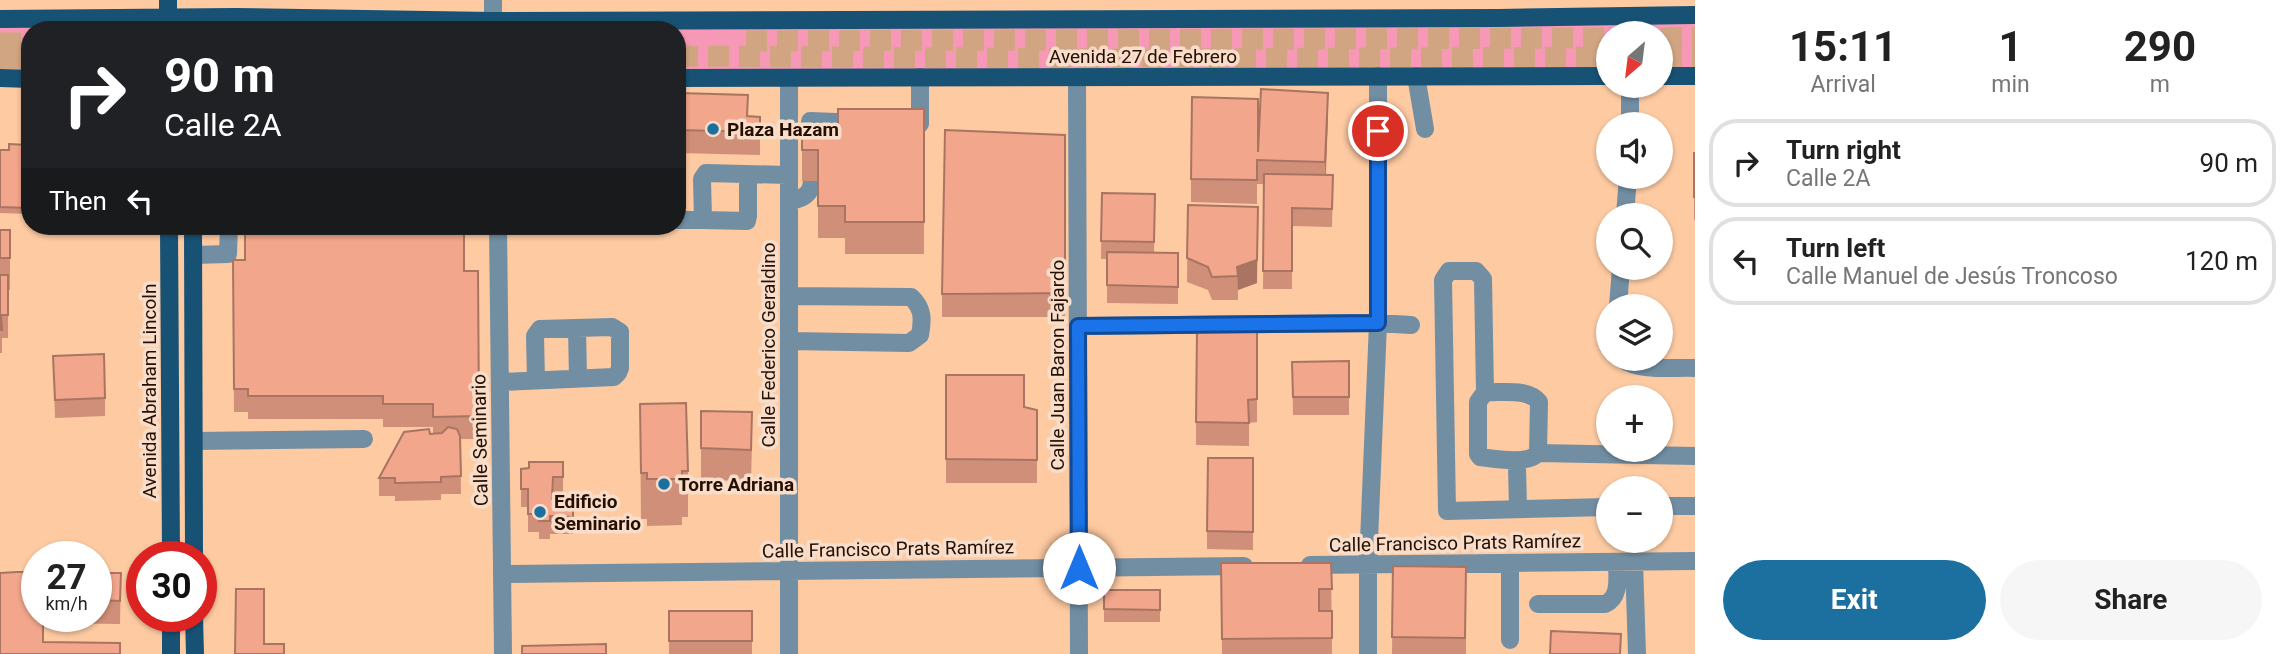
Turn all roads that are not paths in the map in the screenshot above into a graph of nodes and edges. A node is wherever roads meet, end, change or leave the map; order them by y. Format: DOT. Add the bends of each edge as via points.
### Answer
graph roads {
  1 [pos="493,0"];
  2 [pos="1695,15"];
  3 [pos="168,16"];
  4 [pos="192,16"];
  5 [pos="0,19"];
  6 [pos="493,21"];
  7 [pos="1378,76"];
  8 [pos="1416,76"];
  9 [pos="1596,76"];
  10 [pos="1673,76"];
  11 [pos="1695,76"];
  12 [pos="920,77"];
  13 [pos="1077,77"];
  14 [pos="0,78"];
  15 [pos="686,78"];
  16 [pos="789,78"];
  17 [pos="21,79"];
  18 [pos="789,116"];
  19 [pos="1425,129"];
  20 [pos="788,175"];
  21 [pos="812,181"];
  22 [pos="748,183"];
  23 [pos="789,202"];
  24 [pos="686,220"];
  25 [pos="703,220"];
  26 [pos="169,235"];
  27 [pos="192,235"];
  28 [pos="229,235"];
  29 [pos="498,235"];
  30 [pos="193,255"];
  31 [pos="789,296"];
  32 [pos="1378,323"];
  33 [pos="1411,325"];
  34 [pos="1078,326"];
  35 [pos="577,328"];
  36 [pos="789,341"];
  37 [pos="1673,367"];
  38 [pos="1695,368"];
  39 [pos="578,378"];
  40 [pos="536,380"];
  41 [pos="500,382"];
  42 [pos="1485,392"];
  43 [pos="365,439"];
  44 [pos="194,441"];
  45 [pos="1538,453"];
  46 [pos="1695,456"];
  47 [pos="1514,461"];
  48 [pos="1673,506"];
  49 [pos="1695,506"];
  50 [pos="1596,507"];
  51 [pos="1518,509"];
  52 [pos="171,541"];
  53 [pos="194,541"];
  54 [pos="1695,561"];
  55 [pos="1626,562"];
  56 [pos="1510,563"];
  57 [pos="1368,565"];
  58 [pos="1258,566"];
  59 [pos="1299,566"];
  60 [pos="1079,568"];
  61 [pos="790,571"];
  62 [pos="502,574"];
  63 [pos="1538,604"];
  64 [pos="171,632"];
  65 [pos="194,632"];
  66 [pos="1510,640"];
  67 [pos="171,654"];
  68 [pos="195,654"];
  69 [pos="503,654"];
  70 [pos="789,654"];
  71 [pos="1079,654"];
  72 [pos="1368,654"];
  73 [pos="1637,654"];
  1 -- 6 [label="street"];
  2 -- 6 [label="main road, Avenida 27 de Febrero"];
  3 -- 4 [label="main road, Avenida 27 de Febrero"];
  3 -- 5 [label="main road, Avenida 27 de Febrero"];
  4 -- 6 [label="main road, Avenida 27 de Febrero"];
  7 -- 8 [label="main road, Avenida 27 de Febrero"];
  7 -- 13 [label="main road, Avenida 27 de Febrero"];
  7 -- 32 [label="street"];
  8 -- 9 [label="main road, Avenida 27 de Febrero"];
  8 -- 19 [label="street"];
  10 -- 11 [label="main road"];
  12 -- 13 [label="main road, Avenida 27 de Febrero"];
  12 -- 16 [label="main road, Avenida 27 de Febrero"];
  12 -- 18 [label="street" via="920,124 810,129 803,117"];
  13 -- 34 [label="street, Calle Juan Baron Fajardo"];
  14 -- 17 [label="main road"];
  15 -- 16 [label="main road, Avenida 27 de Febrero"];
  16 -- 18 [label="street, Calle Federico Geraldino"];
  18 -- 20 [label="street, Calle Federico Geraldino"];
  20 -- 23 [label="street, Calle Federico Geraldino"];
  20 -- 25 [label="street" via="706,173 702,179"];
  21 -- 23 [label="street" via="812,190 805,197"];
  22 -- 25 [label="street" via="747,221"];
  23 -- 31 [label="street, Calle Federico Geraldino"];
  24 -- 25 [label="street"];
  26 -- 52 [label="main road, Avenida Abraham Lincoln"];
  27 -- 30 [label="main road"];
  28 -- 30 [label="street" via="228,254"];
  29 -- 41 [label="street, Calle Seminario"];
  30 -- 44 [label="main road"];
  31 -- 36 [label="street, Calle Federico Geraldino"];
  31 -- 36 [label="street" via="911,297 919,304 923,320 920,335 909,343"];
  32 -- 33 [label="street"];
  32 -- 34 [label="street"];
  32 -- 57 [label="street"];
  34 -- 60 [label="street, Calle Juan Baron Fajardo"];
  35 -- 39 [label="street"];
  35 -- 39 [label="street" via="612,327 621,332 618,373"];
  35 -- 40 [label="street" via="536,331"];
  36 -- 61 [label="street, Calle Federico Geraldino"];
  37 -- 38 [label="street"];
  39 -- 40 [label="street"];
  40 -- 41 [label="street"];
  41 -- 62 [label="street, Calle Seminario"];
  42 -- 45 [label="street" via="1535,397 1539,402"];
  42 -- 47 [label="street" via="1478,402 1478,454"];
  42 -- 51 [label="street" via="1483,279 1476,271 1449,271 1443,281 1447,511"];
  43 -- 44 [label="street"];
  44 -- 53 [label="main road"];
  45 -- 46 [label="street"];
  45 -- 47 [label="street" via="1531,460"];
  47 -- 51 [label="street"];
  48 -- 49 [label="street"];
  50 -- 51 [label="street"];
  54 -- 55 [label="street, Calle Francisco Prats Ramírez"];
  55 -- 56 [label="street, Calle Francisco Prats Ramírez"];
  55 -- 63 [label="street" via="1612,601"];
  55 -- 73 [label="street"];
  56 -- 57 [label="street, Calle Francisco Prats Ramírez"];
  56 -- 66 [label="street"];
  57 -- 59 [label="street, Calle Francisco Prats Ramírez"];
  57 -- 72 [label="street"];
  58 -- 60 [label="street, Calle Francisco Prats Ramírez"];
  60 -- 61 [label="street, Calle Francisco Prats Ramírez"];
  60 -- 71 [label="street, Calle Juan Baron Fajardo"];
  61 -- 62 [label="street, Calle Francisco Prats Ramírez"];
  61 -- 70 [label="street, Calle Federico Geraldino"];
  62 -- 69 [label="street, Calle Seminario"];
  64 -- 67 [label="main road"];
  65 -- 68 [label="main road"];
}
